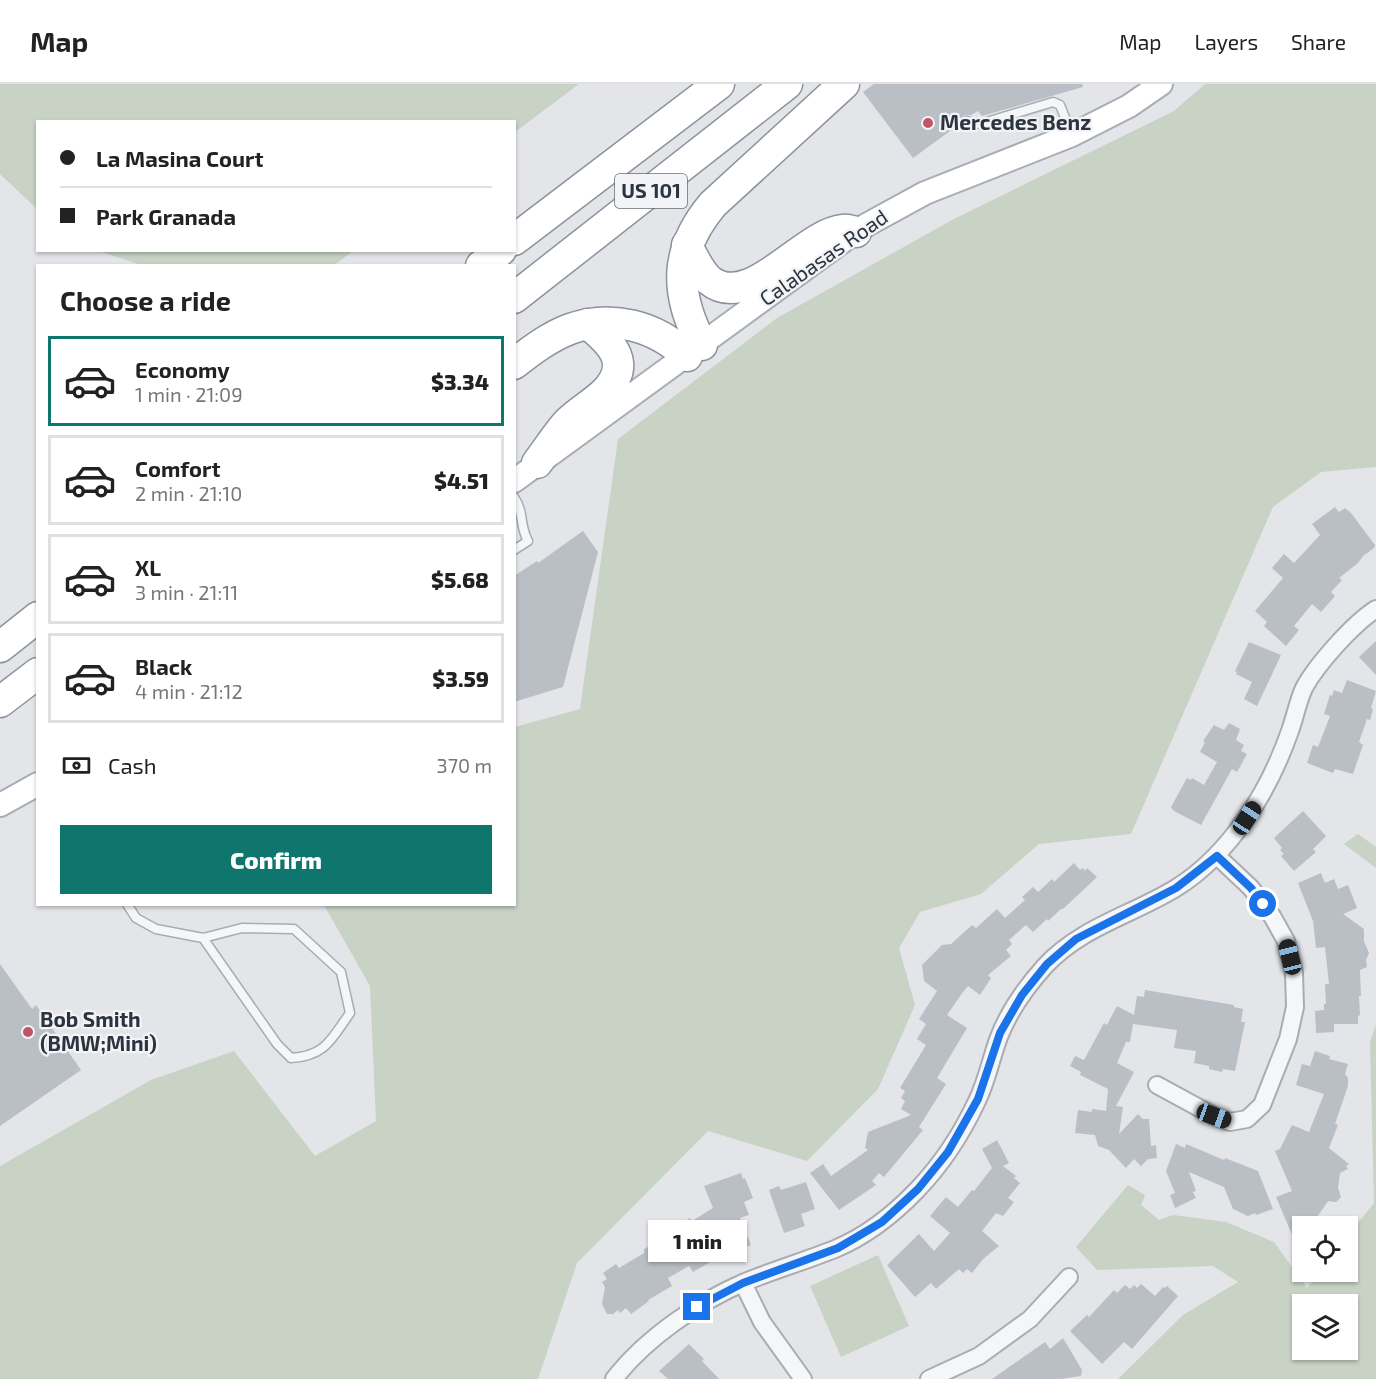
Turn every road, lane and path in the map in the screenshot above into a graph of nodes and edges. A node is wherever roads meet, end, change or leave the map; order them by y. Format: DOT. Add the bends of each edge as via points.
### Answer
graph roads {
  1 [pos="719,84"];
  2 [pos="787,84"];
  3 [pos="844,84"];
  4 [pos="1161,84"];
  5 [pos="967,121"];
  6 [pos="1072,135"];
  7 [pos="856,232"];
  8 [pos="516,238"];
  9 [pos="687,245"];
  10 [pos="498,252"];
  11 [pos="484,264"];
  12 [pos="516,296"];
  13 [pos="588,324"];
  14 [pos="694,350"];
  15 [pos="516,363"];
  16 [pos="526,472"];
  17 [pos="516,500"];
  18 [pos="516,549"];
  19 [pos="1376,609"];
  20 [pos="36,619"];
  21 [pos="0,647"];
  22 [pos="36,675"];
  23 [pos="0,702"];
  24 [pos="36,785"];
  25 [pos="0,806"];
  26 [pos="1217,856"];
  27 [pos="128,906"];
  28 [pos="203,938"];
  29 [pos="1157,1085"];
  30 [pos="1069,1277"];
  31 [pos="743,1283"];
  32 [pos="614,1379"];
  33 [pos="803,1379"];
  34 [pos="929,1379"];
  1 -- 8 [label="highway, US 101"];
  2 -- 12 [label="highway, US 101"];
  3 -- 9 [label="highway" via="713,204 698,222"];
  4 -- 6 [label="main road, Calabasas Road"];
  5 -- 6 [label="lane" via="980,124 1053,102 1060,105"];
  6 -- 7 [label="main road, Calabasas Road" via="925,193"];
  7 -- 9 [label="highway" via="843,230 827,235 756,280 734,289 709,280"];
  7 -- 14 [label="main road, Calabasas Road"];
  9 -- 14 [label="highway" via="682,288"];
  10 -- 11 [label="highway"];
  13 -- 14 [label="highway" via="633,325"];
  13 -- 15 [label="highway" via="551,338"];
  13 -- 16 [label="highway" via="614,349 618,374 605,392 568,422"];
  14 -- 16 [label="main road, Calabasas Road"];
  17 -- 18 [label="lane" via="522,509 523,532 528,541"];
  19 -- 26 [label="street" via="1335,646 1304,688 1270,781"];
  20 -- 21 [label="highway"];
  22 -- 23 [label="highway"];
  24 -- 25 [label="main road"];
  26 -- 29 [label="street" via="1254,891 1286,941 1294,973 1295,1007 1288,1039 1262,1106 1247,1119 1222,1119"];
  26 -- 31 [label="street" via="1176,888 1076,939 1047,964 1022,995 1000,1033 978,1099 948,1152 918,1189 882,1222 838,1248"];
  27 -- 28 [label="lane" via="136,918 156,929"];
  28 -- 28 [label="lane" via="277,1044 291,1058 309,1057 327,1044 350,1012 341,972 294,929 242,928"];
  30 -- 34 [label="street" via="1030,1319 979,1356"];
  31 -- 32 [label="street" via="697,1307 652,1340"];
  31 -- 33 [label="street" via="762,1322"];
}
